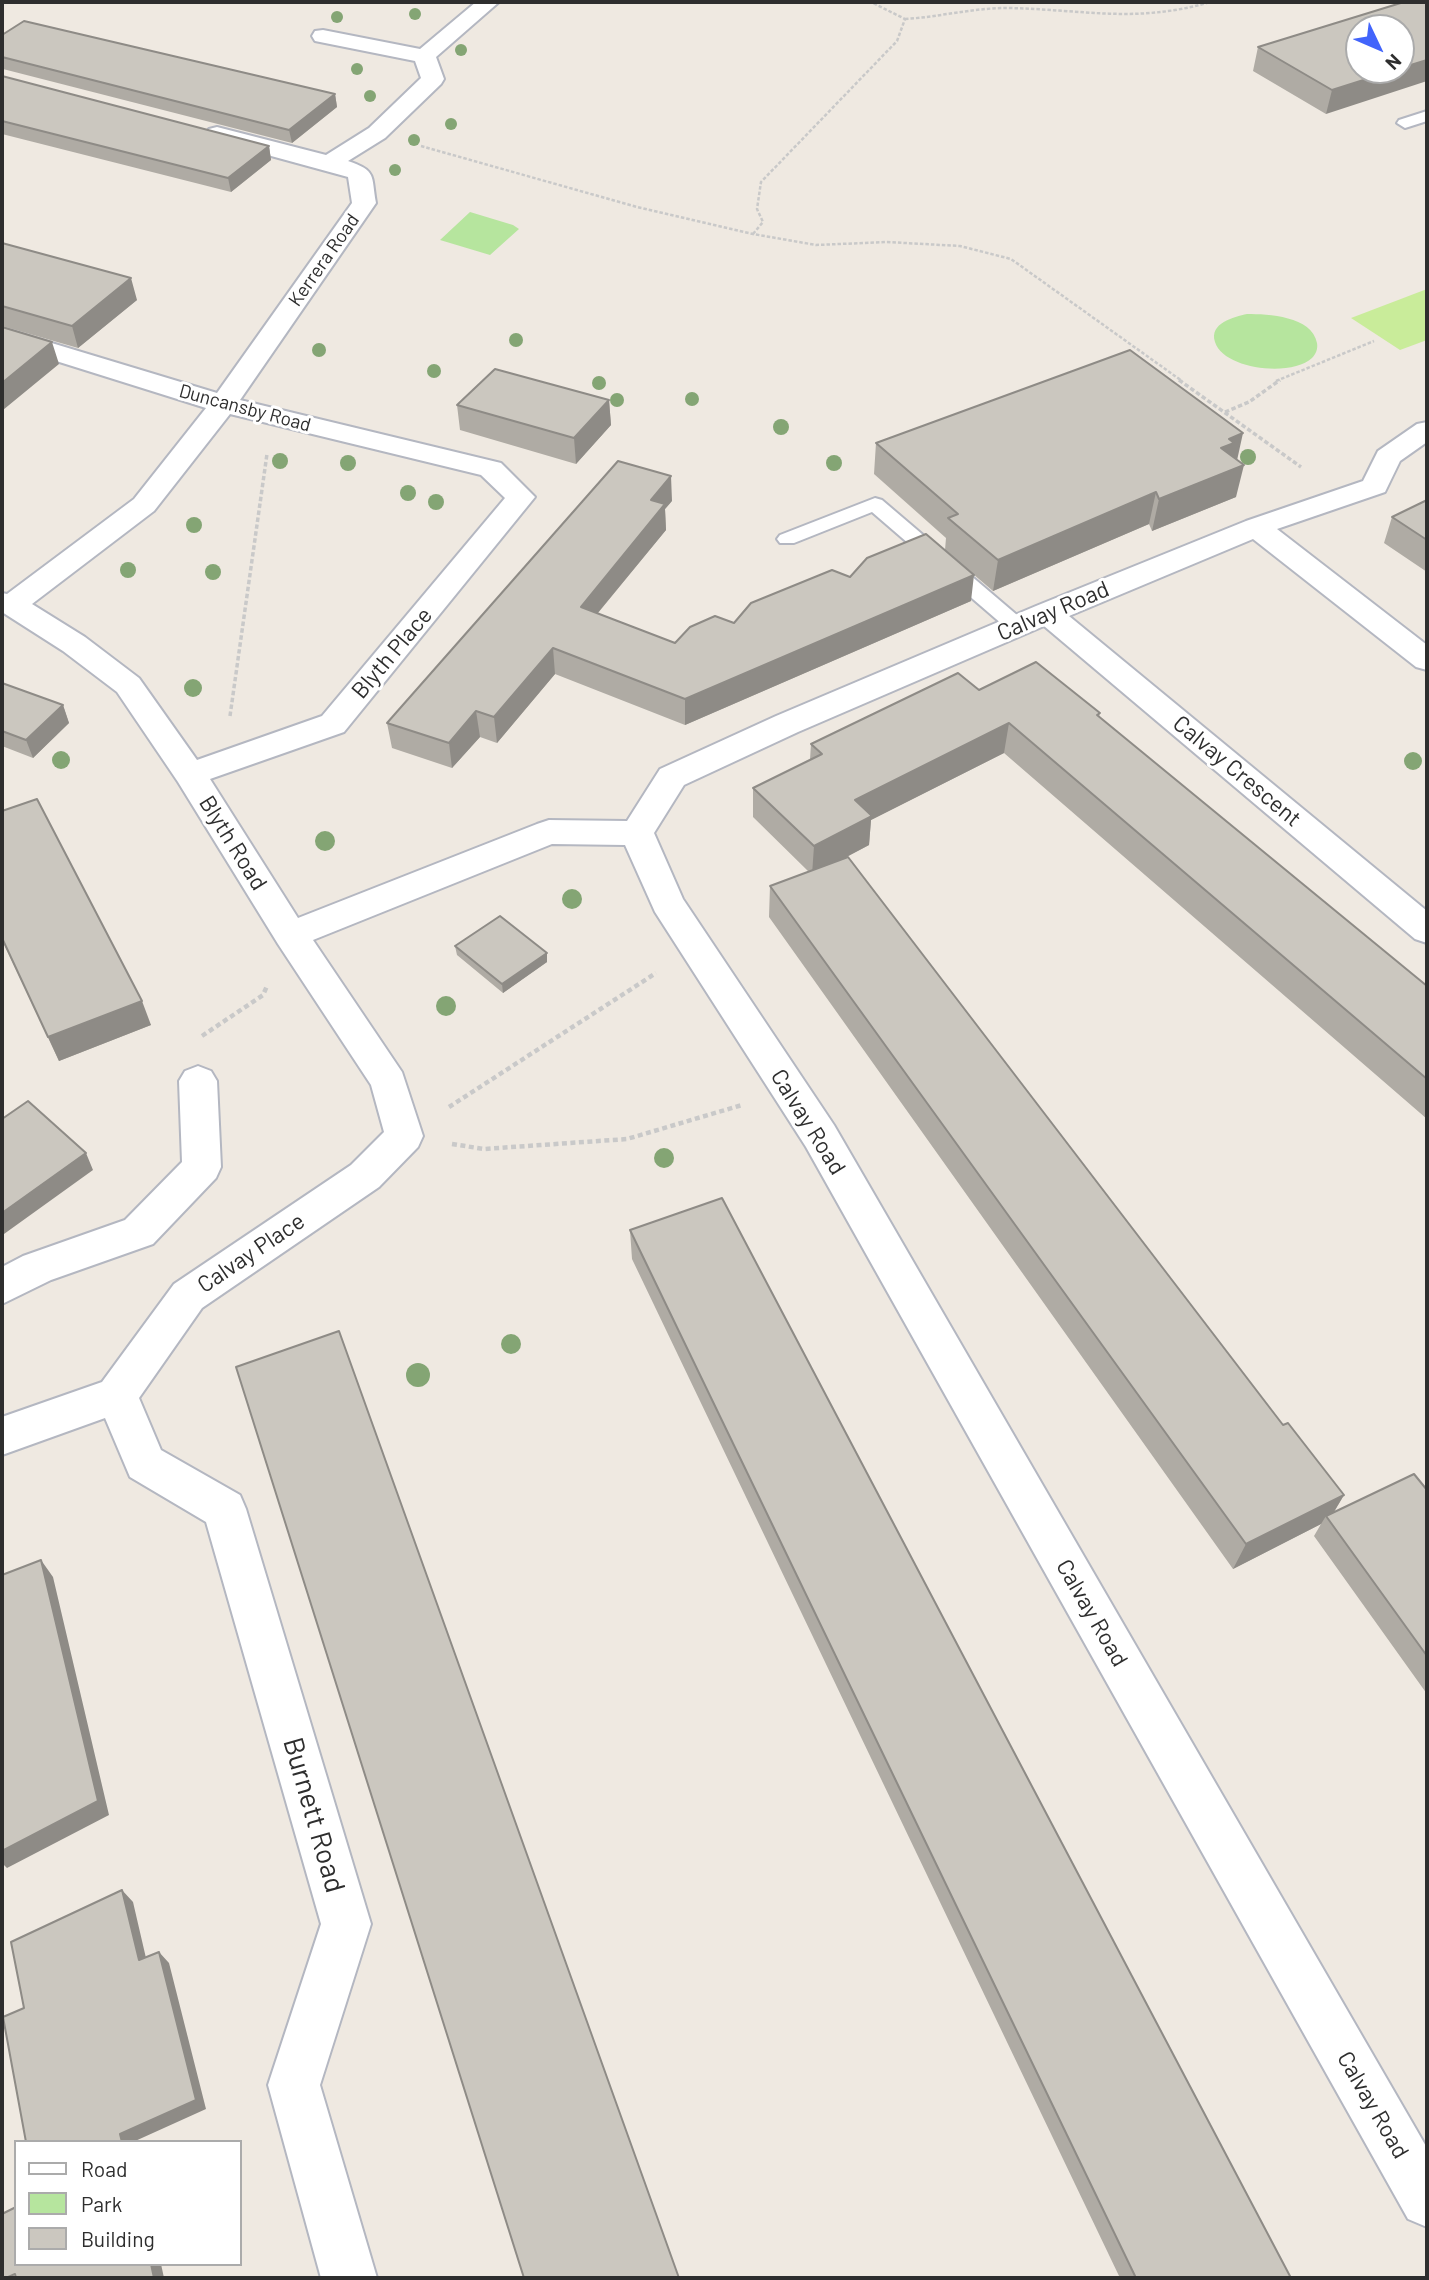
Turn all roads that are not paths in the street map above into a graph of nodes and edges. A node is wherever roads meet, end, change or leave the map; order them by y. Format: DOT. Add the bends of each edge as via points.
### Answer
graph roads {
  1 [pos="488,2"];
  2 [pos="323,36"];
  3 [pos="424,56"];
  4 [pos="1427,116"];
  5 [pos="1405,123"];
  6 [pos="199,129"];
  7 [pos="330,163"];
  8 [pos="2,337"];
  9 [pos="223,404"];
  10 [pos="1427,430"];
  11 [pos="491,469"];
  12 [pos="1256,527"];
  13 [pos="788,539"];
  14 [pos="7,604"];
  15 [pos="1032,620"];
  16 [pos="1427,660"];
  17 [pos="190,774"];
  18 [pos="636,833"];
  19 [pos="1427,930"];
  20 [pos="291,935"];
  21 [pos="198,1081"];
  22 [pos="404,1136"];
  23 [pos="2,1287"];
  24 [pos="117,1395"];
  25 [pos="2,1436"];
  26 [pos="1427,2200"];
  27 [pos="349,2278"];
  1 -- 3 [label="street"];
  2 -- 3 [label="street"];
  3 -- 7 [label="street" via="433,79 377,133"];
  4 -- 5 [label="lane"];
  6 -- 7 [label="street, Kerrera Road"];
  7 -- 9 [label="street, Kerrera Road" via="359,173 364,203"];
  8 -- 9 [label="street, Duncansby Road"];
  9 -- 11 [label="street, Duncansby Road"];
  9 -- 14 [label="street, Kerrera Road" via="144,505"];
  10 -- 12 [label="street, Calvay Road" via="1388,457 1375,486"];
  11 -- 17 [label="street, Blyth Place" via="521,497 334,724"];
  12 -- 15 [label="street, Calvay Road"];
  12 -- 16 [label="street"];
  13 -- 15 [label="lane" via="875,505"];
  14 -- 17 [label="street, Blyth Road" via="75,644 128,685"];
  15 -- 18 [label="street, Calvay Road" via="672,778"];
  15 -- 19 [label="street, Calvay Crescent"];
  17 -- 20 [label="street, Blyth Road"];
  18 -- 20 [label="street" via="549,832"];
  18 -- 26 [label="street, Calvay Road" via="667,904 820,1136"];
  20 -- 22 [label="street, Blyth Road" via="388,1082"];
  21 -- 23 [label="street" via="202,1167 139,1232 37,1268"];
  22 -- 24 [label="street, Calvay Place" via="365,1176 188,1296"];
  24 -- 25 [label="street"];
  24 -- 27 [label="street, Burnett Road" via="145,1463 224,1508 346,1924 293,2085"];
}
